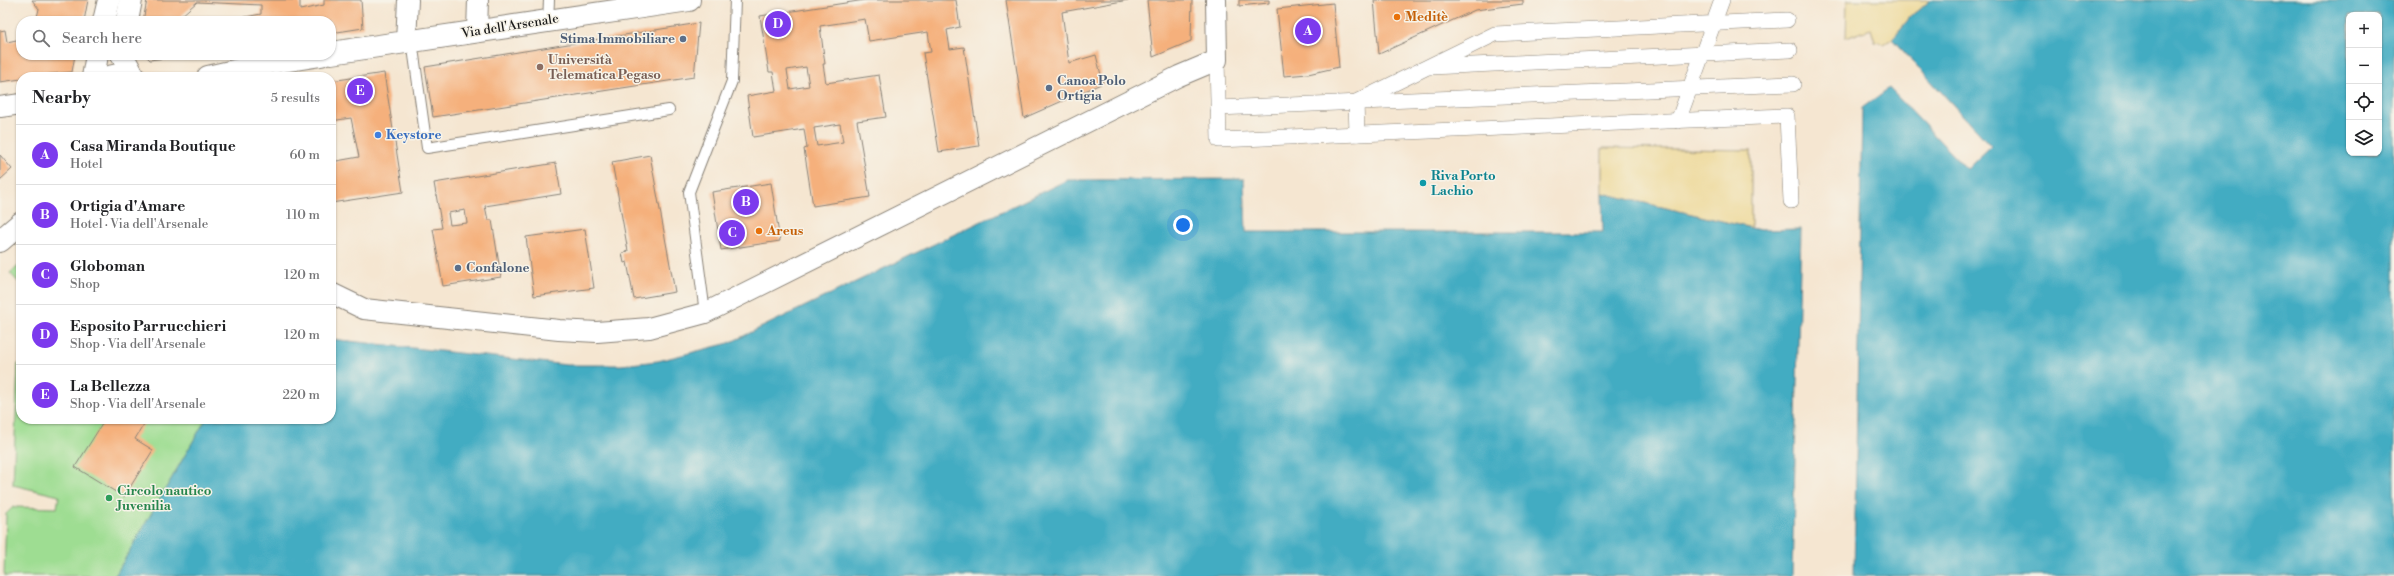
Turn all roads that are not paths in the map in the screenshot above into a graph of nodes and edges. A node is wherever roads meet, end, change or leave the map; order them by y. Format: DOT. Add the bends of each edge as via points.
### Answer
graph roads {
  1 [pos="109,0"];
  2 [pos="131,0"];
  3 [pos="408,0"];
  4 [pos="478,0"];
  5 [pos="689,0"];
  6 [pos="735,0"];
  7 [pos="1216,0"];
  8 [pos="1722,0"];
  9 [pos="656,3"];
  10 [pos="548,10"];
  11 [pos="105,16"];
  12 [pos="128,16"];
  13 [pos="1787,20"];
  14 [pos="1713,25"];
  15 [pos="477,31"];
  16 [pos="409,42"];
  17 [pos="1790,50"];
  18 [pos="336,53"];
  19 [pos="1702,54"];
  20 [pos="96,60"];
  21 [pos="124,60"];
  22 [pos="302,60"];
  23 [pos="1216,60"];
  24 [pos="1424,68"];
  25 [pos="265,70"];
  26 [pos="94,72"];
  27 [pos="130,72"];
  28 [pos="249,72"];
  29 [pos="1793,84"];
  30 [pos="1690,89"];
  31 [pos="1356,102"];
  32 [pos="16,105"];
  33 [pos="0,107"];
  34 [pos="1218,108"];
  35 [pos="669,110"];
  36 [pos="1678,121"];
  37 [pos="1357,134"];
  38 [pos="1791,201"];
  39 [pos="16,227"];
  40 [pos="0,241"];
  41 [pos="336,295"];
  42 [pos="705,313"];
  1 -- 11 [label="street"];
  2 -- 12 [label="street"];
  3 -- 16 [label="street"];
  4 -- 15 [label="street"];
  5 -- 9 [label="street, Via dell'Arsenale"];
  6 -- 42 [label="lane" via="732,81 689,192"];
  7 -- 23 [label="street"];
  8 -- 14 [label="street"];
  9 -- 10 [label="street, Via dell'Arsenale"];
  10 -- 15 [label="street, Via dell'Arsenale"];
  13 -- 14 [label="street"];
  14 -- 19 [label="street"];
  14 -- 24 [label="street" via="1495,34"];
  15 -- 16 [label="street, Via dell'Arsenale"];
  16 -- 18 [label="street, Via dell'Arsenale"];
  16 -- 35 [label="lane" via="427,148"];
  17 -- 19 [label="street"];
  19 -- 24 [label="street"];
  19 -- 30 [label="street"];
  20 -- 26 [label="street"];
  21 -- 27 [label="street"];
  22 -- 25 [label="street"];
  23 -- 34 [label="street"];
  23 -- 42 [label="street" via="1179,76"];
  24 -- 31 [label="street"];
  25 -- 28 [label="street"];
  29 -- 30 [label="street"];
  30 -- 31 [label="street"];
  30 -- 36 [label="street"];
  31 -- 34 [label="street"];
  31 -- 37 [label="street"];
  32 -- 33 [label="street"];
  34 -- 37 [label="street" via="1219,140"];
  36 -- 37 [label="street"];
  36 -- 38 [label="street" via="1787,116"];
  39 -- 40 [label="street"];
  41 -- 42 [label="street" via="364,309 597,332 649,328"];
}
